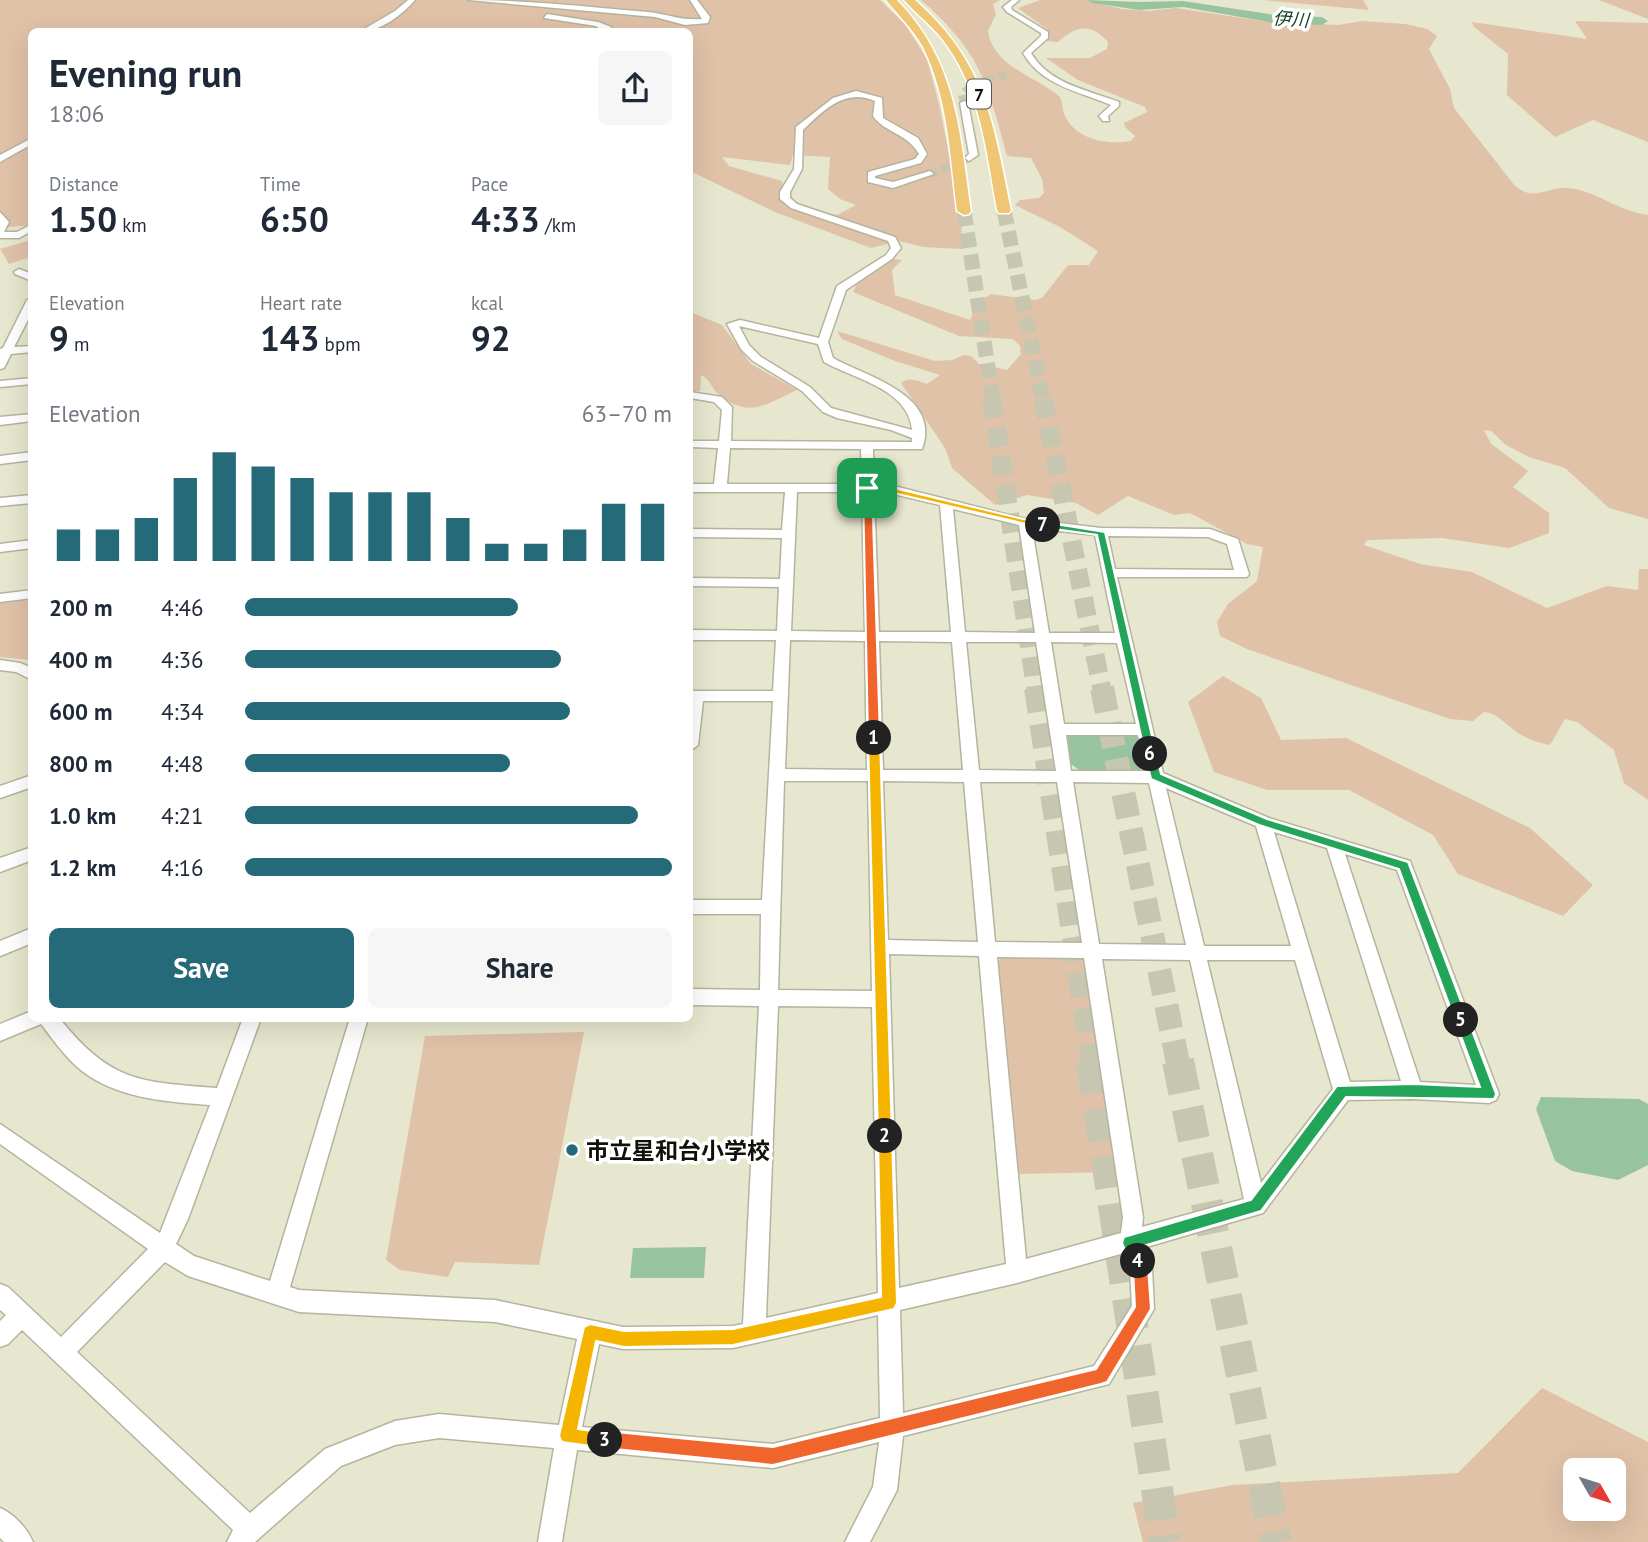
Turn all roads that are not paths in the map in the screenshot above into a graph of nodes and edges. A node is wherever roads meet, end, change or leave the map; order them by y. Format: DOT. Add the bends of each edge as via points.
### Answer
graph roads {
  1 [pos="412,0"];
  2 [pos="471,0"];
  3 [pos="693,0"];
  4 [pos="891,0"];
  5 [pos="909,0"];
  6 [pos="1016,0"];
  7 [pos="484,2"];
  8 [pos="370,28"];
  9 [pos="606,28"];
  10 [pos="964,103"];
  11 [pos="1105,119"];
  12 [pos="28,142"];
  13 [pos="970,158"];
  14 [pos="0,159"];
  15 [pos="930,173"];
  16 [pos="1003,210"];
  17 [pos="964,211"];
  18 [pos="0,215"];
  19 [pos="28,229"];
  20 [pos="0,233"];
  21 [pos="19,272"];
  22 [pos="28,276"];
  23 [pos="28,307"];
  24 [pos="823,342"];
  25 [pos="28,348"];
  26 [pos="3,351"];
  27 [pos="0,366"];
  28 [pos="28,381"];
  29 [pos="0,384"];
  30 [pos="693,395"];
  31 [pos="28,418"];
  32 [pos="0,421"];
  33 [pos="919,437"];
  34 [pos="693,444"];
  35 [pos="724,444"];
  36 [pos="867,447"];
  37 [pos="28,456"];
  38 [pos="0,460"];
  39 [pos="693,488"];
  40 [pos="720,488"];
  41 [pos="791,488"];
  42 [pos="867,488"];
  43 [pos="28,499"];
  44 [pos="0,502"];
  45 [pos="946,503"];
  46 [pos="1025,523"];
  47 [pos="1101,532"];
  48 [pos="693,533"];
  49 [pos="789,534"];
  50 [pos="28,544"];
  51 [pos="0,548"];
  52 [pos="1109,573"];
  53 [pos="693,582"];
  54 [pos="786,583"];
  55 [pos="28,594"];
  56 [pos="0,598"];
  57 [pos="784,634"];
  58 [pos="871,634"];
  59 [pos="693,635"];
  60 [pos="959,635"];
  61 [pos="1041,636"];
  62 [pos="1123,638"];
  63 [pos="0,664"];
  64 [pos="28,669"];
  65 [pos="693,696"];
  66 [pos="780,696"];
  67 [pos="1056,729"];
  68 [pos="1145,730"];
  69 [pos="776,775"];
  70 [pos="875,775"];
  71 [pos="970,775"];
  72 [pos="1063,776"];
  73 [pos="1156,776"];
  74 [pos="28,782"];
  75 [pos="0,792"];
  76 [pos="1263,822"];
  77 [pos="1334,845"];
  78 [pos="28,855"];
  79 [pos="0,866"];
  80 [pos="693,907"];
  81 [pos="770,907"];
  82 [pos="28,937"];
  83 [pos="880,947"];
  84 [pos="0,949"];
  85 [pos="988,950"];
  86 [pos="1092,950"];
  87 [pos="1196,953"];
  88 [pos="1300,953"];
  89 [pos="693,996"];
  90 [pos="769,997"];
  91 [pos="882,999"];
  92 [pos="28,1021"];
  93 [pos="50,1022"];
  94 [pos="251,1022"];
  95 [pos="358,1022"];
  96 [pos="0,1033"];
  97 [pos="1413,1090"];
  98 [pos="1342,1091"];
  99 [pos="223,1097"];
  100 [pos="0,1133"];
  101 [pos="1256,1206"];
  102 [pos="1130,1243"];
  103 [pos="163,1249"];
  104 [pos="1017,1272"];
  105 [pos="277,1294"];
  106 [pos="0,1295"];
  107 [pos="889,1303"];
  108 [pos="22,1315"];
  109 [pos="590,1332"];
  110 [pos="754,1334"];
  111 [pos="0,1336"];
  112 [pos="61,1353"];
  113 [pos="892,1426"];
  114 [pos="568,1436"];
  115 [pos="0,1520"];
  116 [pos="244,1535"];
  117 [pos="20,1542"];
  118 [pos="550,1542"];
  119 [pos="857,1542"];
  1 -- 8 [label="street"];
  2 -- 7 [label="street"];
  3 -- 7 [label="street" via="705,21 685,23 656,15"];
  4 -- 17 [label="highway, 7" via="921,32 938,65"];
  5 -- 16 [label="highway, 7" via="951,40 973,78"];
  6 -- 11 [label="street" via="1007,7 1009,11 1044,32 1027,53 1032,64 1076,89 1116,104"];
  7 -- 9 [label="street" via="495,8"];
  10 -- 13 [label="street" via="974,155"];
  12 -- 14 [label="street"];
  15 -- 24 [label="street" via="893,185 870,178 881,169 918,161 923,153 915,139 880,120 879,100 866,94 842,95 799,129 798,169 785,199 794,206 877,232 892,239 896,248 841,288"];
  18 -- 20 [label="street" via="4,222"];
  19 -- 20 [label="street" via="19,235"];
  21 -- 22 [label="street"];
  23 -- 26 [label="street"];
  24 -- 33 [label="street" via="828,359 846,372 906,398 918,418"];
  24 -- 33 [label="street" via="732,324 744,347 757,359 806,389 827,410"];
  25 -- 26 [label="street"];
  26 -- 27 [label="street"];
  28 -- 29 [label="street"];
  30 -- 35 [label="street" via="718,399 728,409"];
  31 -- 32 [label="street"];
  33 -- 36 [label="street" via="918,446"];
  34 -- 35 [label="street"];
  35 -- 36 [label="street"];
  35 -- 40 [label="street"];
  36 -- 42 [label="street"];
  37 -- 38 [label="street"];
  39 -- 40 [label="street"];
  40 -- 41 [label="street"];
  41 -- 42 [label="street"];
  41 -- 49 [label="street"];
  42 -- 45 [label="street"];
  42 -- 58 [label="street"];
  43 -- 44 [label="street"];
  45 -- 46 [label="street"];
  45 -- 60 [label="street"];
  46 -- 47 [label="street"];
  46 -- 61 [label="street"];
  47 -- 52 [label="street"];
  47 -- 52 [label="street" via="1210,533 1233,542 1242,574"];
  48 -- 49 [label="street"];
  49 -- 54 [label="street"];
  50 -- 51 [label="street"];
  52 -- 62 [label="street"];
  53 -- 54 [label="street"];
  54 -- 57 [label="street"];
  55 -- 56 [label="street"];
  57 -- 58 [label="street"];
  57 -- 59 [label="street"];
  57 -- 66 [label="street"];
  58 -- 60 [label="street"];
  58 -- 70 [label="street"];
  60 -- 61 [label="street"];
  60 -- 71 [label="street"];
  61 -- 62 [label="street"];
  61 -- 67 [label="street"];
  62 -- 68 [label="street"];
  63 -- 64 [label="street"];
  65 -- 66 [label="street"];
  66 -- 69 [label="street"];
  67 -- 68 [label="street"];
  67 -- 72 [label="street"];
  68 -- 73 [label="street"];
  69 -- 70 [label="street"];
  69 -- 81 [label="street"];
  70 -- 71 [label="street"];
  70 -- 83 [label="street"];
  71 -- 72 [label="street"];
  71 -- 85 [label="street"];
  72 -- 73 [label="street"];
  72 -- 86 [label="street"];
  73 -- 76 [label="street"];
  73 -- 87 [label="street"];
  74 -- 75 [label="street"];
  76 -- 77 [label="street"];
  76 -- 88 [label="street"];
  77 -- 97 [label="street"];
  77 -- 97 [label="street" via="1404,866 1489,1094"];
  78 -- 79 [label="street"];
  80 -- 81 [label="street"];
  81 -- 90 [label="street"];
  82 -- 84 [label="street"];
  83 -- 85 [label="street"];
  83 -- 91 [label="street"];
  85 -- 86 [label="street"];
  85 -- 104 [label="street"];
  86 -- 87 [label="street"];
  86 -- 102 [label="street" via="1133,1217"];
  87 -- 88 [label="street"];
  87 -- 101 [label="street"];
  88 -- 98 [label="street"];
  89 -- 90 [label="street"];
  90 -- 91 [label="street"];
  90 -- 110 [label="street"];
  91 -- 107 [label="street"];
  92 -- 96 [label="street"];
  93 -- 99 [label="street" via="97,1071 172,1093"];
  94 -- 99 [label="street"];
  95 -- 105 [label="street"];
  97 -- 98 [label="street"];
  98 -- 101 [label="street"];
  99 -- 103 [label="street"];
  100 -- 103 [label="street"];
  101 -- 102 [label="street"];
  102 -- 104 [label="street"];
  102 -- 113 [label="street" via="1141,1268 1143,1309 1101,1376"];
  103 -- 105 [label="street" via="188,1265"];
  103 -- 112 [label="street"];
  104 -- 107 [label="street"];
  105 -- 109 [label="street" via="299,1301 495,1311"];
  106 -- 108 [label="street"];
  107 -- 110 [label="street"];
  107 -- 113 [label="street"];
  108 -- 111 [label="street"];
  108 -- 112 [label="street"];
  109 -- 110 [label="street" via="624,1339"];
  109 -- 114 [label="street"];
  112 -- 116 [label="street"];
  113 -- 114 [label="street" via="773,1456"];
  113 -- 119 [label="street" via="886,1490"];
  114 -- 116 [label="street" via="439,1426 395,1433 333,1457"];
  114 -- 118 [label="street"];
  115 -- 117 [label="street"];
}
